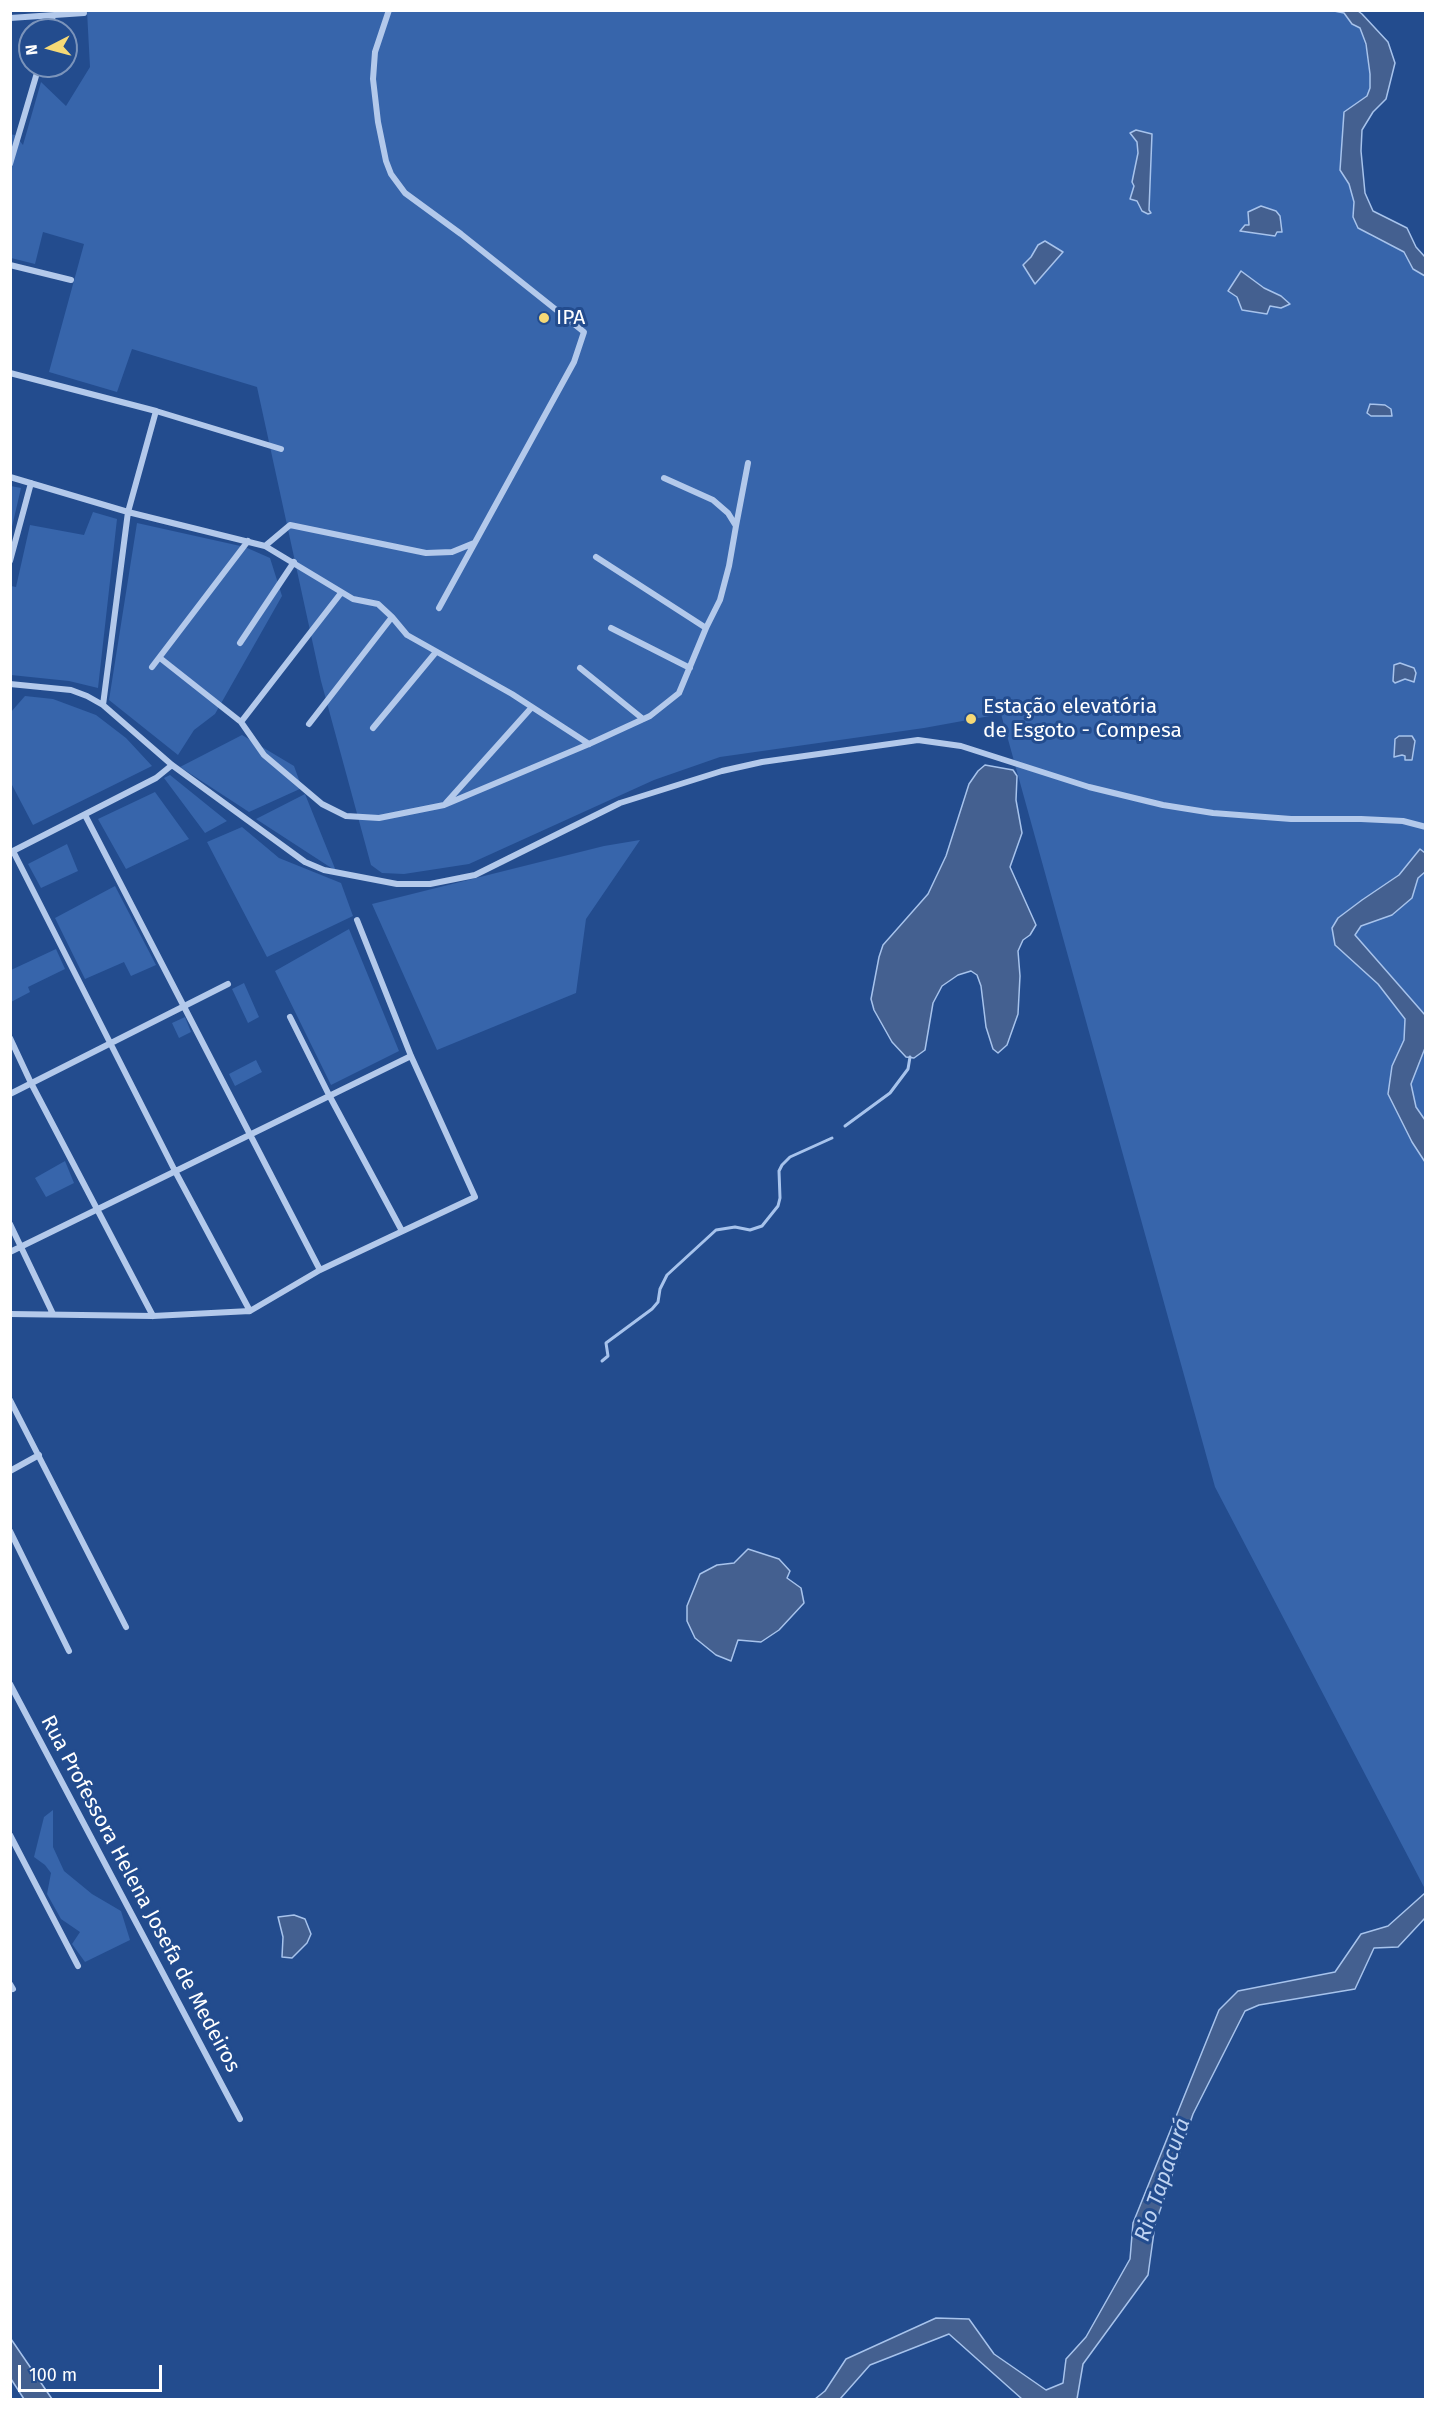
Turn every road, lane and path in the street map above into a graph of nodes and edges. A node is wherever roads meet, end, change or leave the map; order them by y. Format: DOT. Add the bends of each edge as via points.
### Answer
graph roads {
  1 [pos="389,10"];
  2 [pos="84,13"];
  3 [pos="30,14"];
  4 [pos="53,16"];
  5 [pos="10,18"];
  6 [pos="35,78"];
  7 [pos="10,164"];
  8 [pos="10,265"];
  9 [pos="71,280"];
  10 [pos="10,373"];
  11 [pos="156,411"];
  12 [pos="281,449"];
  13 [pos="748,463"];
  14 [pos="10,477"];
  15 [pos="663,478"];
  16 [pos="31,483"];
  17 [pos="128,512"];
  18 [pos="736,526"];
  19 [pos="248,541"];
  20 [pos="475,542"];
  21 [pos="265,546"];
  22 [pos="596,557"];
  23 [pos="10,561"];
  24 [pos="294,562"];
  25 [pos="341,593"];
  26 [pos="439,608"];
  27 [pos="392,617"];
  28 [pos="611,628"];
  29 [pos="706,628"];
  30 [pos="240,643"];
  31 [pos="436,652"];
  32 [pos="160,658"];
  33 [pos="152,667"];
  34 [pos="580,668"];
  35 [pos="690,668"];
  36 [pos="10,684"];
  37 [pos="103,705"];
  38 [pos="532,707"];
  39 [pos="643,719"];
  40 [pos="241,722"];
  41 [pos="309,724"];
  42 [pos="373,728"];
  43 [pos="589,744"];
  44 [pos="172,765"];
  45 [pos="444,806"];
  46 [pos="85,815"];
  47 [pos="1425,827"];
  48 [pos="12,852"];
  49 [pos="357,920"];
  50 [pos="228,984"];
  51 [pos="184,1006"];
  52 [pos="290,1017"];
  53 [pos="10,1038"];
  54 [pos="111,1044"];
  55 [pos="411,1056"];
  56 [pos="32,1083"];
  57 [pos="10,1094"];
  58 [pos="329,1095"];
  59 [pos="248,1135"];
  60 [pos="175,1171"];
  61 [pos="98,1209"];
  62 [pos="10,1224"];
  63 [pos="402,1231"];
  64 [pos="22,1246"];
  65 [pos="10,1252"];
  66 [pos="320,1270"];
  67 [pos="250,1311"];
  68 [pos="10,1314"];
  69 [pos="53,1314"];
  70 [pos="153,1316"];
  71 [pos="10,1400"];
  72 [pos="39,1455"];
  73 [pos="10,1472"];
  74 [pos="10,1531"];
  75 [pos="126,1627"];
  76 [pos="69,1651"];
  77 [pos="10,1684"];
  78 [pos="10,1835"];
  79 [pos="78,1966"];
  80 [pos="240,2119"];
  1 -- 20 [label="street" via="375,52 373,79 378,122 391,174 405,193 584,332 574,362"];
  2 -- 4 [label="street"];
  3 -- 4 [label="street"];
  3 -- 5 [label="street"];
  6 -- 7 [label="street"];
  8 -- 9 [label="street"];
  10 -- 11 [label="street"];
  11 -- 12 [label="street"];
  11 -- 17 [label="street"];
  13 -- 18 [label="street"];
  14 -- 16 [label="street"];
  15 -- 18 [label="street" via="713,500"];
  16 -- 17 [label="street"];
  16 -- 23 [label="street"];
  17 -- 19 [label="street"];
  17 -- 37 [label="street"];
  18 -- 29 [label="street" via="720,600"];
  19 -- 21 [label="street"];
  19 -- 32 [label="street"];
  20 -- 21 [label="street" via="452,552 426,553 290,525"];
  20 -- 26 [label="street"];
  21 -- 24 [label="street"];
  22 -- 29 [label="street"];
  24 -- 25 [label="street"];
  24 -- 30 [label="street"];
  25 -- 27 [label="street" via="378,604"];
  25 -- 40 [label="street"];
  27 -- 31 [label="street" via="407,635"];
  27 -- 41 [label="street"];
  28 -- 35 [label="street"];
  29 -- 35 [label="street"];
  31 -- 38 [label="street"];
  31 -- 42 [label="street"];
  32 -- 33 [label="street"];
  32 -- 40 [label="street"];
  34 -- 39 [label="street"];
  35 -- 39 [label="street" via="679,693"];
  36 -- 37 [label="street" via="71,690"];
  37 -- 44 [label="street"];
  38 -- 43 [label="street"];
  38 -- 45 [label="street"];
  39 -- 43 [label="street"];
  40 -- 45 [label="street" via="264,755 322,804 346,816 379,818"];
  43 -- 45 [label="street"];
  44 -- 46 [label="street" via="156,778"];
  44 -- 47 [label="street" via="305,862 324,870 397,884 430,884 475,874 620,803 722,771 918,740 961,746 1089,787 1163,805 1291,819 1381,819"];
  46 -- 48 [label="street"];
  46 -- 51 [label="street"];
  48 -- 54 [label="street"];
  49 -- 55 [label="street"];
  50 -- 51 [label="street"];
  51 -- 54 [label="street"];
  51 -- 59 [label="street"];
  52 -- 58 [label="street"];
  53 -- 56 [label="street"];
  54 -- 56 [label="street"];
  54 -- 60 [label="street"];
  55 -- 58 [label="street"];
  55 -- 63 [label="street" via="475,1197"];
  56 -- 57 [label="street"];
  56 -- 61 [label="street"];
  58 -- 59 [label="street"];
  58 -- 63 [label="street"];
  59 -- 60 [label="street"];
  59 -- 66 [label="street"];
  60 -- 61 [label="street"];
  60 -- 67 [label="street"];
  61 -- 64 [label="street"];
  61 -- 70 [label="street"];
  62 -- 64 [label="street"];
  63 -- 66 [label="street"];
  64 -- 65 [label="street"];
  64 -- 69 [label="street"];
  66 -- 67 [label="street"];
  67 -- 70 [label="street"];
  68 -- 69 [label="street"];
  69 -- 70 [label="street"];
  71 -- 72 [label="street"];
  72 -- 73 [label="street"];
  72 -- 75 [label="street"];
  74 -- 76 [label="street"];
  77 -- 80 [label="street, Rua Professora Helena Josefa de Medeiros"];
  78 -- 79 [label="street"];
}
